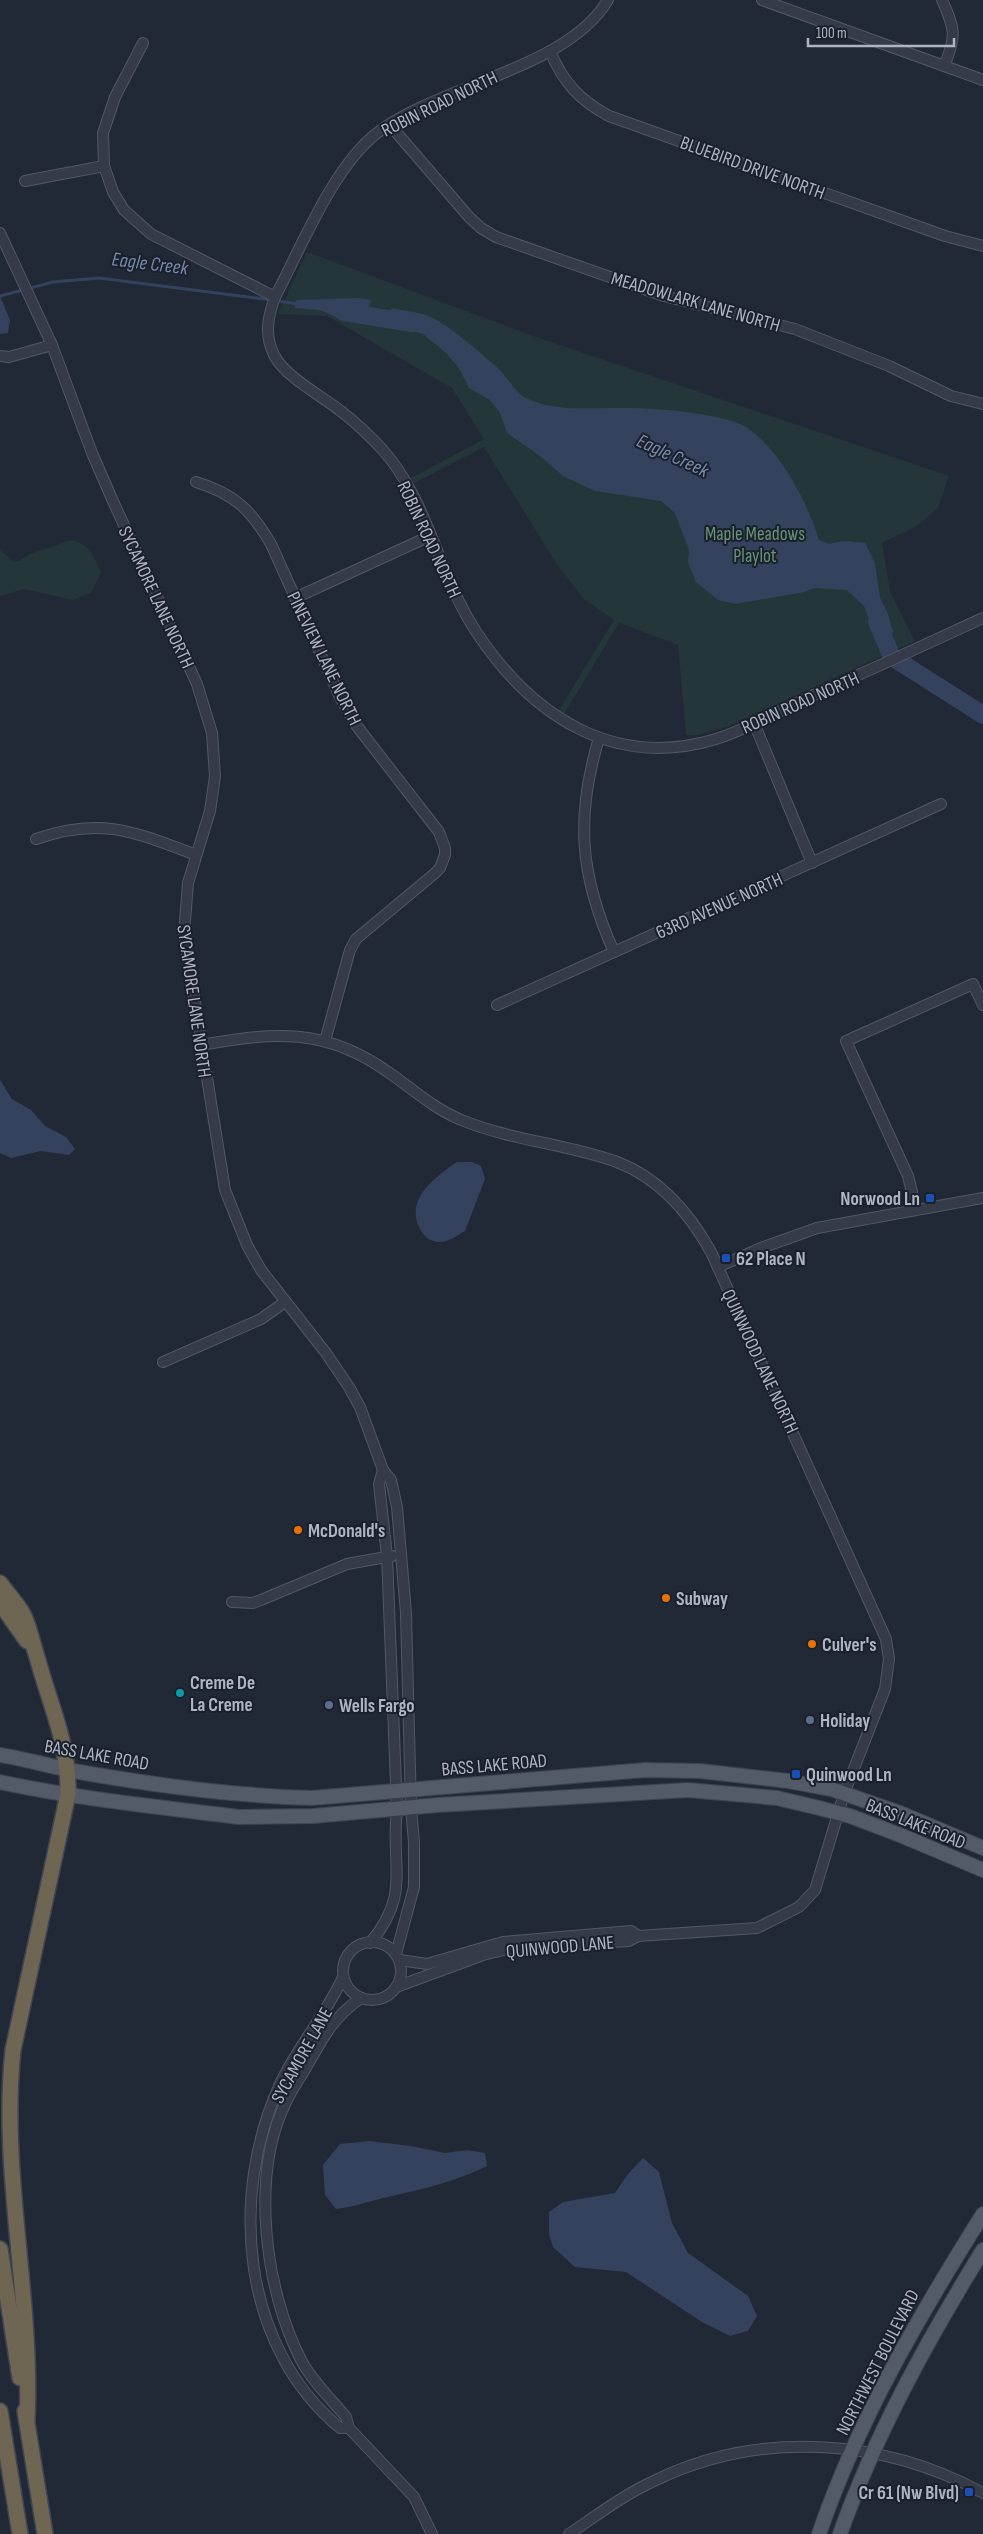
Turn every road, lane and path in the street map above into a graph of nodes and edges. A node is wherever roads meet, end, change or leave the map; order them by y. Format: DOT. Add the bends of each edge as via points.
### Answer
graph roads {
  1 [pos="608,0"];
  2 [pos="762,0"];
  3 [pos="942,0"];
  4 [pos="142,43"];
  5 [pos="550,51"];
  6 [pos="944,66"];
  7 [pos="983,80"];
  8 [pos="390,125"];
  9 [pos="104,166"];
  10 [pos="25,181"];
  11 [pos="0,233"];
  12 [pos="983,246"];
  13 [pos="275,297"];
  14 [pos="52,345"];
  15 [pos="0,356"];
  16 [pos="983,404"];
  17 [pos="196,482"];
  18 [pos="430,536"];
  19 [pos="295,598"];
  20 [pos="983,618"];
  21 [pos="754,722"];
  22 [pos="599,738"];
  23 [pos="941,804"];
  24 [pos="36,839"];
  25 [pos="196,855"];
  26 [pos="812,863"];
  27 [pos="614,952"];
  28 [pos="497,1005"];
  29 [pos="983,1006"];
  30 [pos="325,1041"];
  31 [pos="200,1045"];
  32 [pos="983,1198"];
  33 [pos="914,1210"];
  34 [pos="718,1267"];
  35 [pos="285,1302"];
  36 [pos="163,1362"];
  37 [pos="383,1470"];
  38 [pos="402,1555"];
  39 [pos="387,1556"];
  40 [pos="0,1583"];
  41 [pos="232,1602"];
  42 [pos="0,1603"];
  43 [pos="37,1658"];
  44 [pos="0,1755"];
  45 [pos="68,1770"];
  46 [pos="0,1782"];
  47 [pos="411,1790"];
  48 [pos="396,1791"];
  49 [pos="68,1794"];
  50 [pos="844,1794"];
  51 [pos="411,1808"];
  52 [pos="397,1810"];
  53 [pos="838,1813"];
  54 [pos="983,1848"];
  55 [pos="983,1870"];
  56 [pos="370,1943"];
  57 [pos="518,1943"];
  58 [pos="398,1957"];
  59 [pos="343,1977"];
  60 [pos="396,1987"];
  61 [pos="360,1998"];
  62 [pos="983,2214"];
  63 [pos="0,2249"];
  64 [pos="983,2250"];
  65 [pos="0,2414"];
  66 [pos="27,2421"];
  67 [pos="349,2428"];
  68 [pos="853,2450"];
  69 [pos="872,2452"];
  70 [pos="983,2493"];
  71 [pos="20,2534"];
  72 [pos="44,2534"];
  73 [pos="432,2534"];
  74 [pos="569,2534"];
  75 [pos="819,2534"];
  76 [pos="840,2534"];
  1 -- 5 [label="street, ROBIN ROAD NORTH" via="587,26"];
  2 -- 6 [label="street"];
  3 -- 6 [label="street" via="955,36"];
  4 -- 9 [label="street" via="108,114 103,133"];
  5 -- 8 [label="street, ROBIN ROAD NORTH"];
  5 -- 12 [label="street, BLUEBIRD DRIVE NORTH" via="571,89 584,102 609,116"];
  6 -- 7 [label="street"];
  8 -- 13 [label="street, ROBIN ROAD NORTH" via="363,145 349,161"];
  8 -- 16 [label="street, MEADOWLARK LANE NORTH" via="469,217 496,237 664,296 796,329 889,366 951,396"];
  9 -- 10 [label="street"];
  9 -- 13 [label="street" via="124,210 138,224 173,246"];
  11 -- 14 [label="street, SYCAMORE LANE NORTH"];
  13 -- 18 [label="street, ROBIN ROAD NORTH" via="267,331 274,355 290,372 367,433 388,456 406,482"];
  14 -- 15 [label="street" via="9,357"];
  14 -- 25 [label="street, SYCAMORE LANE NORTH" via="92,453 209,717 215,776 210,811"];
  17 -- 19 [label="street, PINEVIEW LANE NORTH" via="221,489 247,509 271,544"];
  18 -- 19 [label="street"];
  18 -- 22 [label="street, ROBIN ROAD NORTH" via="467,617 505,671 554,716"];
  19 -- 30 [label="street, PINEVIEW LANE NORTH" via="356,725 440,832 445,848 444,862 434,874 356,939 350,950"];
  20 -- 21 [label="street, ROBIN ROAD NORTH"];
  21 -- 22 [label="street, ROBIN ROAD NORTH" via="716,738 671,746 634,745"];
  21 -- 26 [label="street"];
  22 -- 27 [label="street" via="583,814 584,844 595,905"];
  23 -- 26 [label="street, 63RD AVENUE NORTH"];
  24 -- 25 [label="street" via="69,829 108,827 156,839"];
  25 -- 31 [label="street, SYCAMORE LANE NORTH" via="188,883 184,934"];
  26 -- 27 [label="street, 63RD AVENUE NORTH"];
  27 -- 28 [label="street, 63RD AVENUE NORTH"];
  29 -- 33 [label="street" via="973,984 846,1041 908,1176"];
  30 -- 31 [label="street, QUINWOOD LANE NORTH" via="280,1035"];
  30 -- 34 [label="street, QUINWOOD LANE NORTH" via="370,1059 436,1107 462,1121 622,1164 662,1189 680,1207 699,1231"];
  31 -- 35 [label="street, SYCAMORE LANE NORTH" via="225,1190 247,1245"];
  32 -- 33 [label="street"];
  33 -- 34 [label="street" via="817,1228"];
  34 -- 50 [label="street, QUINWOOD LANE NORTH" via="886,1639 889,1659 885,1689"];
  35 -- 36 [label="street" via="261,1319"];
  35 -- 37 [label="street, SYCAMORE LANE NORTH" via="349,1387 360,1407"];
  37 -- 38 [label="street, SYCAMORE LANE NORTH" via="391,1480"];
  37 -- 39 [label="street, SYCAMORE LANE NORTH" via="379,1484"];
  38 -- 39 [label="street"];
  38 -- 47 [label="street, SYCAMORE LANE NORTH"];
  39 -- 41 [label="street" via="347,1564 253,1603"];
  39 -- 48 [label="street, SYCAMORE LANE NORTH"];
  40 -- 43 [label="highway" via="22,1612"];
  42 -- 43 [label="highway"];
  43 -- 45 [label="highway" via="60,1726"];
  44 -- 45 [label="main road, BASS LAKE ROAD"];
  45 -- 48 [label="main road, BASS LAKE ROAD" via="264,1797 312,1798"];
  45 -- 49 [label="highway"];
  46 -- 49 [label="main road, BASS LAKE ROAD"];
  47 -- 48 [label="main road, BASS LAKE ROAD"];
  47 -- 50 [label="main road, BASS LAKE ROAD" via="670,1770 732,1774 815,1786"];
  47 -- 51 [label="street, SYCAMORE LANE NORTH"];
  48 -- 52 [label="street, SYCAMORE LANE NORTH"];
  49 -- 52 [label="main road, BASS LAKE ROAD" via="239,1817"];
  49 -- 66 [label="highway" via="14,2050 8,2093 29,2376"];
  50 -- 53 [label="street, QUINWOOD LANE NORTH"];
  50 -- 54 [label="main road, BASS LAKE ROAD" via="900,1813"];
  51 -- 52 [label="main road, BASS LAKE ROAD"];
  51 -- 53 [label="main road, BASS LAKE ROAD" via="688,1790 777,1798"];
  51 -- 58 [label="street" via="414,1887"];
  52 -- 56 [label="street" via="398,1886 389,1916"];
  53 -- 55 [label="main road, BASS LAKE ROAD"];
  53 -- 57 [label="street, QUINWOOD LANE" via="815,1890 799,1907 757,1928 638,1936 629,1941"];
  56 -- 58 [label="street" via="384,1944"];
  56 -- 59 [label="street" via="349,1953 344,1961"];
  57 -- 58 [label="street, QUINWOOD LANE" via="476,1949 427,1964"];
  57 -- 60 [label="street, QUINWOOD LANE"];
  58 -- 60 [label="street" via="402,1974"];
  59 -- 61 [label="street" via="349,1990"];
  59 -- 67 [label="street, SYCAMORE LANE" via="280,2083 267,2119 254,2163 250,2237 262,2307 286,2362 307,2397 323,2414 340,2428"];
  60 -- 61 [label="street" via="375,2000"];
  61 -- 67 [label="street, SYCAMORE LANE" via="332,2023 285,2102 271,2148 266,2202 266,2235 278,2304 302,2361 346,2417"];
  62 -- 68 [label="main road, NORTHWEST BOULEVARD" via="902,2346"];
  63 -- 66 [label="highway"];
  64 -- 69 [label="main road, NORTHWEST BOULEVARD" via="914,2368"];
  65 -- 71 [label="highway"];
  66 -- 72 [label="highway"];
  67 -- 73 [label="street, SYCAMORE LANE" via="414,2497"];
  68 -- 69 [label="street"];
  68 -- 74 [label="street" via="825,2446 768,2448 702,2462 655,2480"];
  68 -- 75 [label="main road, NORTHWEST BOULEVARD"];
  69 -- 70 [label="street" via="946,2474"];
  69 -- 76 [label="main road, NORTHWEST BOULEVARD"];
}
